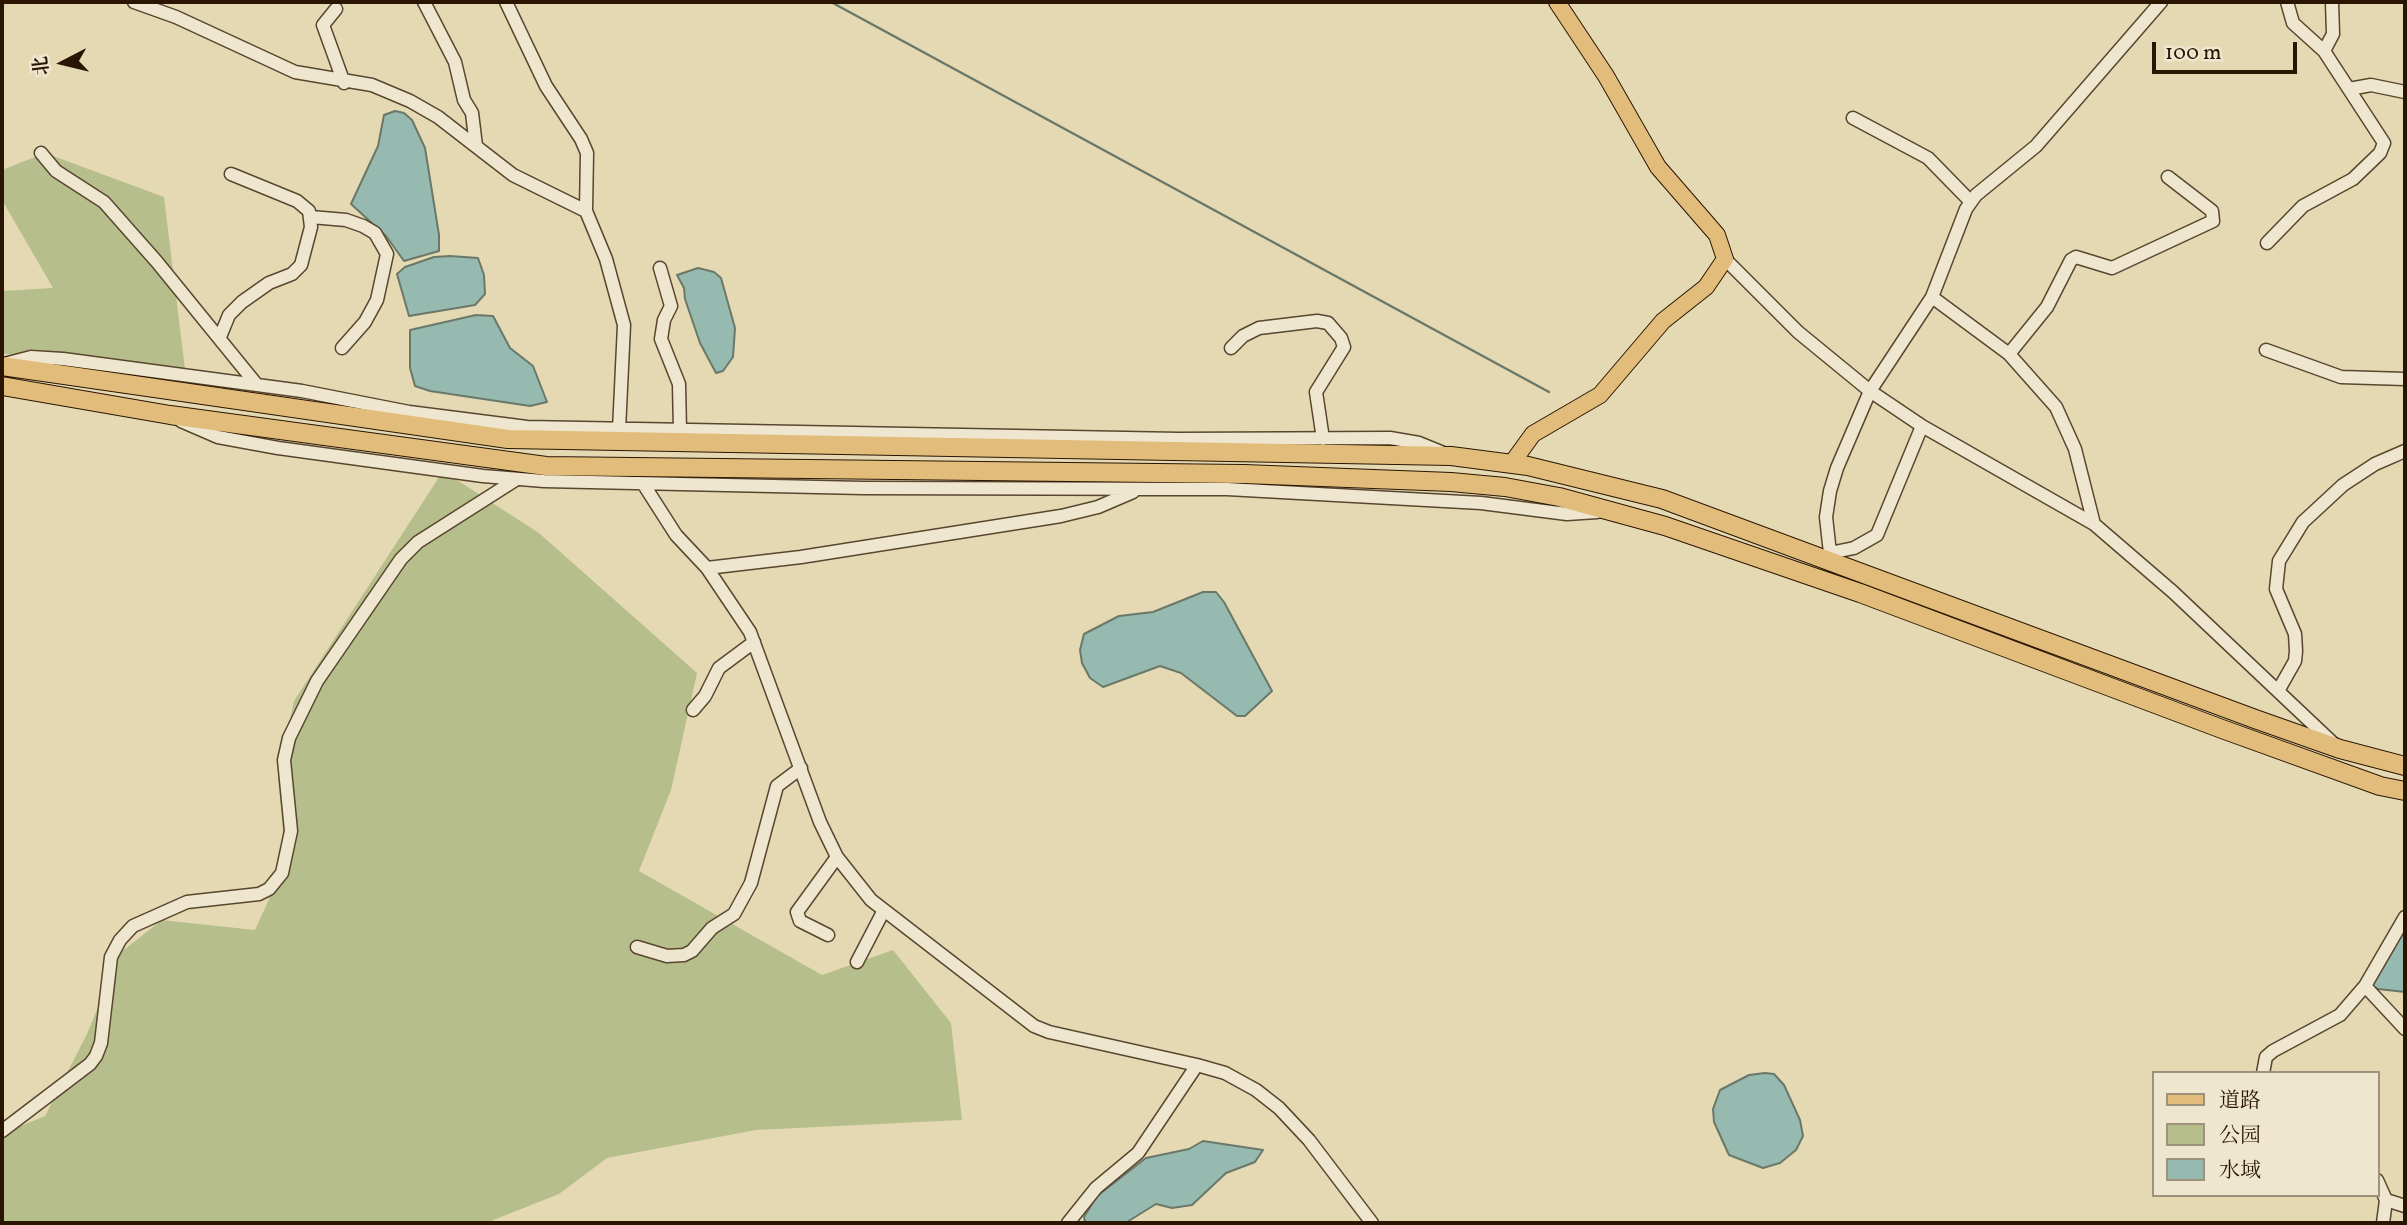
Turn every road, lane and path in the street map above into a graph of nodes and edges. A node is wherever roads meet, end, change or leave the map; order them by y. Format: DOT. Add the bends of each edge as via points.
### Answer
graph roads {
  1 [pos="134,2"];
  2 [pos="424,2"];
  3 [pos="506,2"];
  4 [pos="1557,2"];
  5 [pos="2287,2"];
  6 [pos="2332,2"];
  7 [pos="2157,4"];
  8 [pos="335,9"];
  9 [pos="2325,51"];
  10 [pos="344,83"];
  11 [pos="2348,89"];
  12 [pos="2405,92"];
  13 [pos="1853,118"];
  14 [pos="476,146"];
  15 [pos="41,153"];
  16 [pos="232,174"];
  17 [pos="2168,177"];
  18 [pos="1971,202"];
  19 [pos="586,211"];
  20 [pos="311,217"];
  21 [pos="2267,243"];
  22 [pos="1725,259"];
  23 [pos="660,268"];
  24 [pos="1932,297"];
  25 [pos="220,337"];
  26 [pos="342,348"];
  27 [pos="1231,348"];
  28 [pos="2266,350"];
  29 [pos="2008,354"];
  30 [pos="2,365"];
  31 [pos="2405,379"];
  32 [pos="257,385"];
  33 [pos="2,386"];
  34 [pos="1870,391"];
  35 [pos="170,415"];
  36 [pos="1922,426"];
  37 [pos="619,430"];
  38 [pos="680,430"];
  39 [pos="1322,439"];
  40 [pos="2405,451"];
  41 [pos="1451,456"];
  42 [pos="1512,463"];
  43 [pos="517,479"];
  44 [pos="644,485"];
  45 [pos="1139,489"];
  46 [pos="1611,510"];
  47 [pos="2094,524"];
  48 [pos="1831,557"];
  49 [pos="707,568"];
  50 [pos="754,642"];
  51 [pos="2278,691"];
  52 [pos="693,710"];
  53 [pos="2340,749"];
  54 [pos="2405,766"];
  55 [pos="802,768"];
  56 [pos="2405,791"];
  57 [pos="837,857"];
  58 [pos="884,910"];
  59 [pos="2405,917"];
  60 [pos="828,935"];
  61 [pos="637,947"];
  62 [pos="857,962"];
  63 [pos="2365,986"];
  64 [pos="2405,1029"];
  65 [pos="1197,1065"];
  66 [pos="2263,1071"];
  67 [pos="2,1131"];
  68 [pos="2379,1184"];
  69 [pos="2386,1200"];
  70 [pos="2405,1206"];
  71 [pos="1068,1223"];
  72 [pos="1372,1223"];
  73 [pos="2383,1223"];
  1 -- 10 [label="street" via="295,72"];
  2 -- 14 [label="street" via="455,62 472,113"];
  3 -- 19 [label="street" via="546,86 587,153"];
  4 -- 22 [label="main road" via="1658,167 1717,235"];
  5 -- 9 [label="street" via="2293,23"];
  6 -- 9 [label="street" via="2333,34"];
  7 -- 18 [label="street" via="2036,146"];
  8 -- 10 [label="street" via="323,25"];
  9 -- 11 [label="street"];
  10 -- 14 [label="street" via="372,85 410,101"];
  11 -- 12 [label="street" via="2364,85"];
  11 -- 21 [label="street" via="2382,136 2383,149 2353,179 2302,206"];
  13 -- 18 [label="street" via="1927,158"];
  14 -- 19 [label="street" via="513,176"];
  15 -- 25 [label="street" via="56,171 104,202"];
  16 -- 20 [label="street" via="297,201"];
  17 -- 29 [label="street" via="2212,211 2213,220 2112,268 2076,257 2071,260 2047,307"];
  18 -- 24 [label="street" via="1958,224"];
  19 -- 37 [label="street" via="606,258 624,325"];
  20 -- 25 [label="street" via="301,265 242,302 229,315"];
  20 -- 26 [label="street" via="363,226 375,233 387,254 377,300"];
  22 -- 34 [label="street" via="1798,332"];
  22 -- 42 [label="main road" via="1706,287 1664,321 1600,395 1533,434"];
  23 -- 38 [label="street" via="671,306 661,339 679,384"];
  24 -- 29 [label="street"];
  24 -- 34 [label="street"];
  25 -- 32 [label="street"];
  27 -- 39 [label="street" via="1259,328 1328,323 1344,346 1316,392"];
  28 -- 31 [label="street" via="2341,377"];
  29 -- 47 [label="street" via="2066,424"];
  30 -- 32 [label="street" via="43,356"];
  30 -- 41 [label="highway" via="508,439"];
  32 -- 37 [label="street" via="484,423"];
  33 -- 35 [label="highway"];
  34 -- 36 [label="street"];
  34 -- 48 [label="street" via="1830,491 1826,517"];
  35 -- 43 [label="street" via="218,437"];
  35 -- 46 [label="highway" via="546,466 1410,480 1505,487"];
  36 -- 47 [label="street"];
  36 -- 48 [label="street" via="1877,535"];
  37 -- 38 [label="street"];
  38 -- 39 [label="street"];
  39 -- 41 [label="street" via="1404,440"];
  40 -- 51 [label="street" via="2343,485 2303,522 2279,561 2276,589 2295,634 2296,651"];
  41 -- 42 [label="highway"];
  42 -- 48 [label="highway" via="1662,499"];
  43 -- 44 [label="street"];
  43 -- 67 [label="street" via="418,542 401,559 317,681 289,738 284,760 291,831 282,873 259,894 187,902 133,926 111,957 96,1056"];
  44 -- 45 [label="street"];
  44 -- 49 [label="street" via="676,535"];
  45 -- 46 [label="street" via="1416,499 1567,514"];
  45 -- 49 [label="street" via="1098,507 1061,516"];
  46 -- 56 [label="highway" via="1860,593 2222,729"];
  47 -- 51 [label="street"];
  48 -- 53 [label="highway"];
  49 -- 50 [label="street"];
  50 -- 52 [label="street" via="719,668"];
  50 -- 55 [label="street"];
  51 -- 53 [label="street"];
  53 -- 54 [label="highway"];
  55 -- 57 [label="street"];
  55 -- 61 [label="street" via="777,786 751,883 734,914 684,955 667,956"];
  57 -- 58 [label="street" via="850,877"];
  57 -- 60 [label="street" via="797,912 800,921"];
  58 -- 62 [label="street"];
  58 -- 65 [label="street" via="1034,1026"];
  59 -- 63 [label="street"];
  63 -- 64 [label="street"];
  63 -- 66 [label="street" via="2333,1022 2273,1051 2266,1057"];
  65 -- 71 [label="street" via="1138,1153 1096,1188"];
  65 -- 72 [label="street" via="1225,1073 1279,1108"];
  68 -- 69 [label="street"];
  69 -- 70 [label="street"];
  69 -- 73 [label="street"];
}
